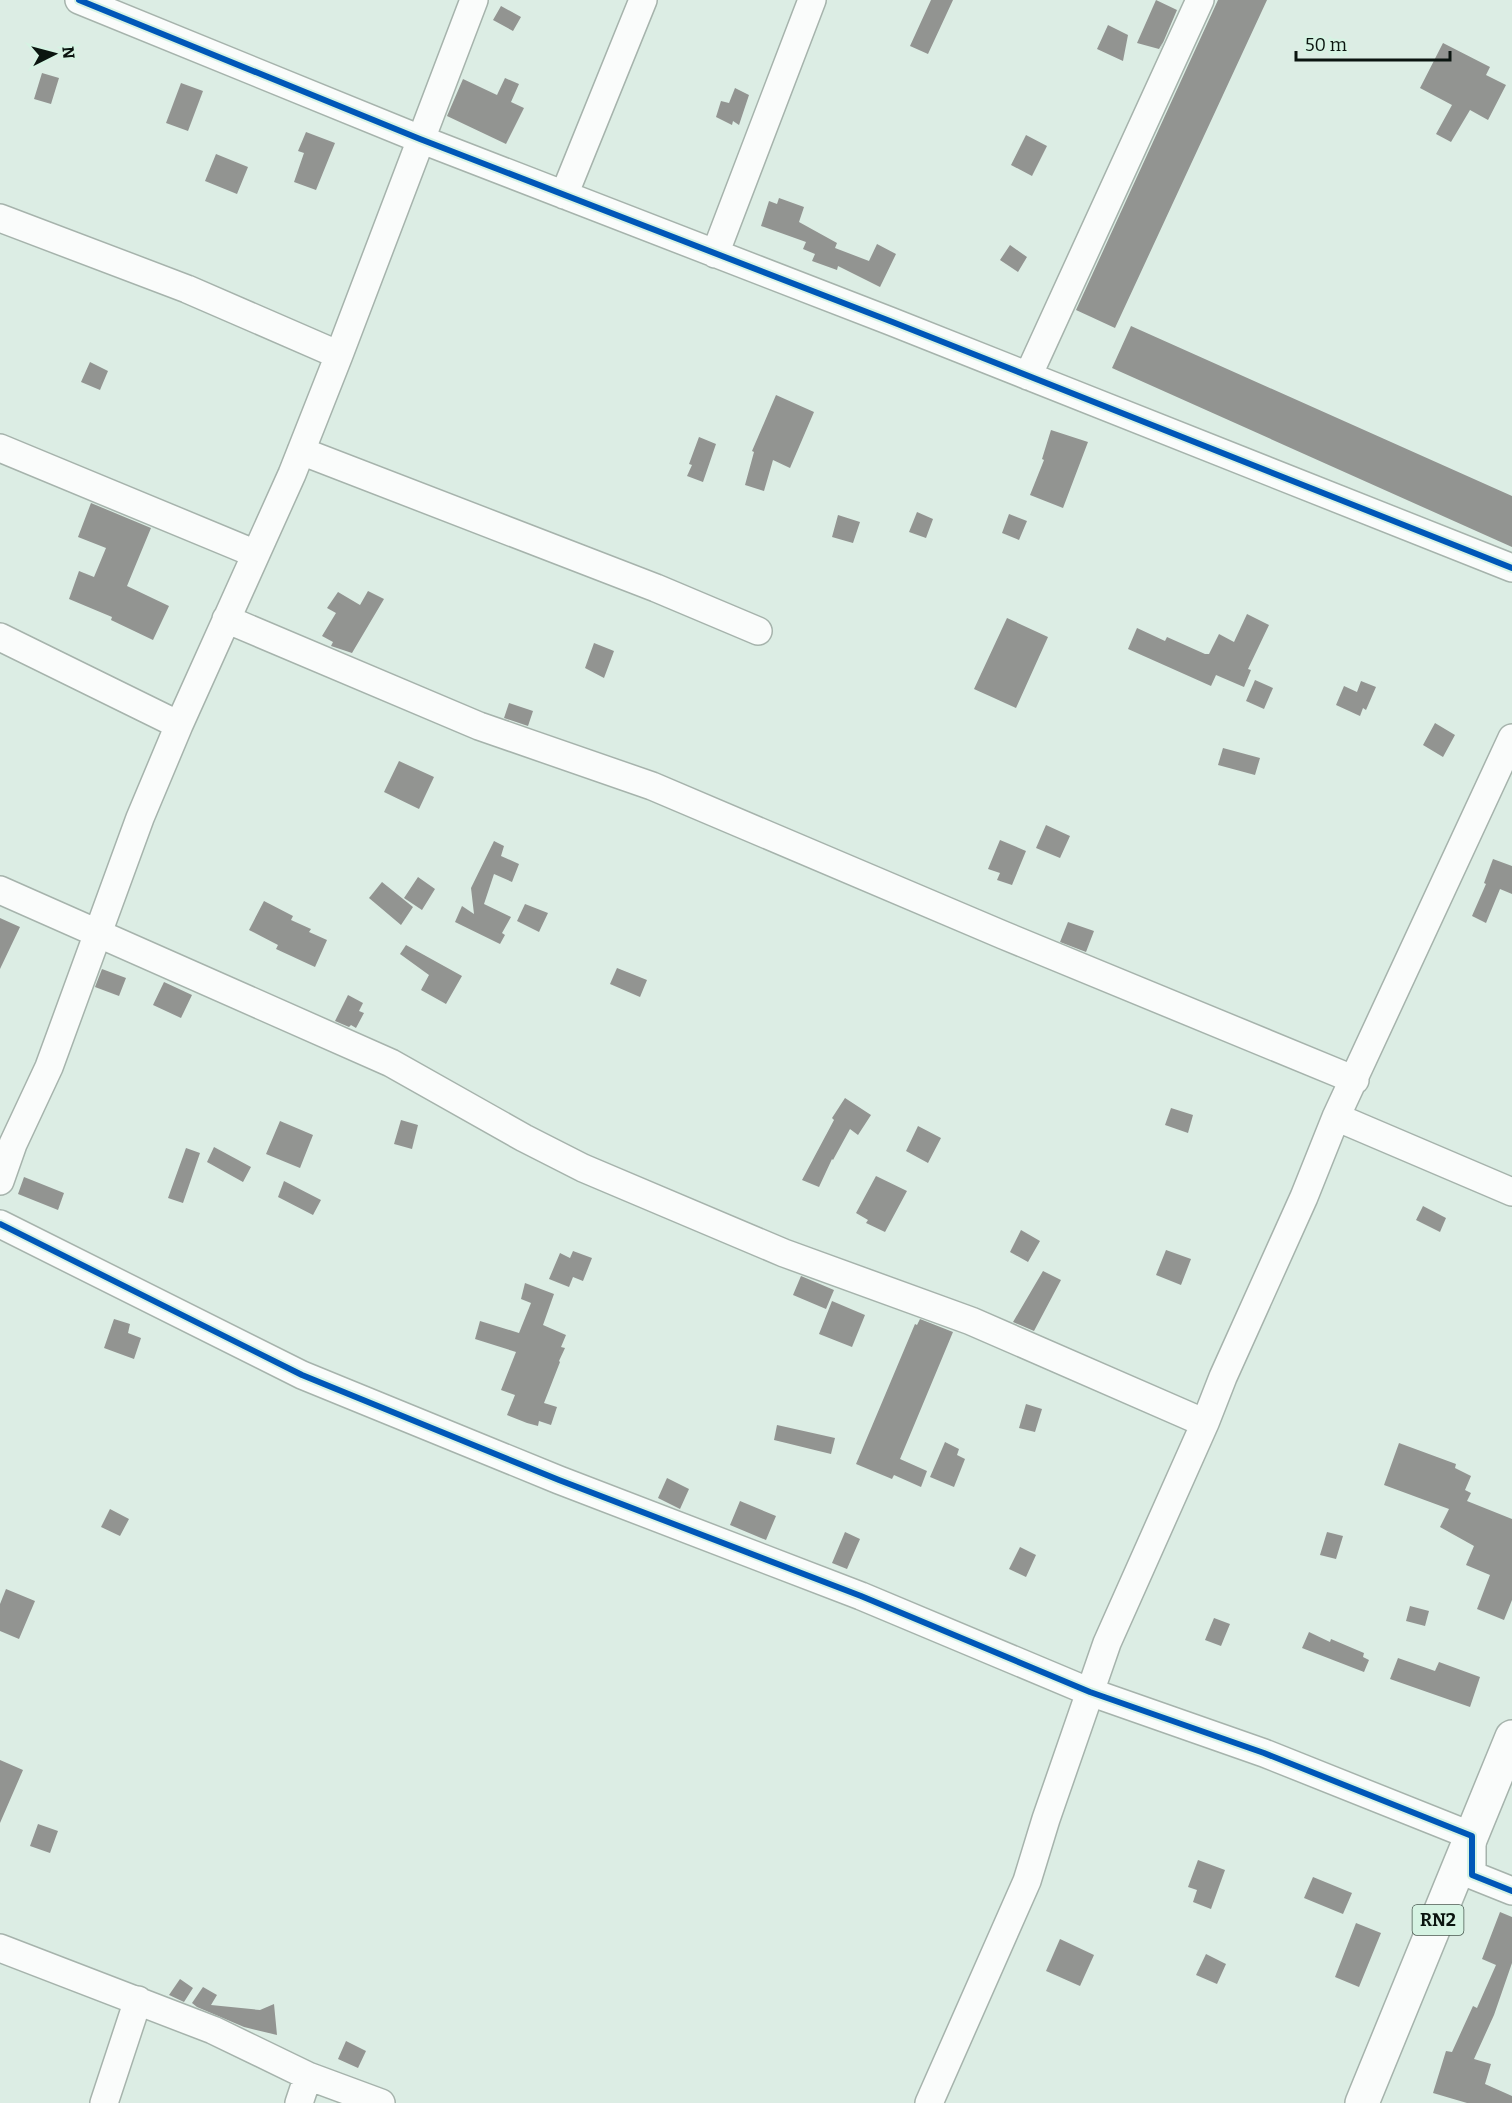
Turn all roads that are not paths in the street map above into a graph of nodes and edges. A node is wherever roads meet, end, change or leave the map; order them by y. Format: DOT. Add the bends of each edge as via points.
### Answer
graph roads {
  1 [pos="79,0"];
  2 [pos="474,0"];
  3 [pos="643,0"];
  4 [pos="812,0"];
  5 [pos="1200,0"];
  6 [pos="420,140"];
  7 [pos="564,195"];
  8 [pos="0,218"];
  9 [pos="715,254"];
  10 [pos="339,355"];
  11 [pos="1028,376"];
  12 [pos="0,448"];
  13 [pos="301,451"];
  14 [pos="256,555"];
  15 [pos="1512,568"];
  16 [pos="226,619"];
  17 [pos="758,631"];
  18 [pos="0,637"];
  19 [pos="179,725"];
  20 [pos="1512,738"];
  21 [pos="0,890"];
  22 [pos="99,933"];
  23 [pos="1355,1080"];
  24 [pos="1336,1117"];
  25 [pos="6,1140"];
  26 [pos="0,1181"];
  27 [pos="1512,1192"];
  28 [pos="0,1224"];
  29 [pos="1205,1423"];
  30 [pos="1090,1692"];
  31 [pos="1512,1737"];
  32 [pos="1472,1836"];
  33 [pos="1512,1891"];
  34 [pos="0,1948"];
  35 [pos="138,2000"];
  36 [pos="308,2076"];
  37 [pos="104,2103"];
  38 [pos="299,2103"];
  39 [pos="381,2103"];
  40 [pos="928,2103"];
  41 [pos="1362,2103"];
  1 -- 6 [label="street"];
  2 -- 6 [label="street"];
  3 -- 7 [label="street"];
  4 -- 9 [label="street"];
  5 -- 11 [label="street"];
  6 -- 7 [label="street"];
  6 -- 10 [label="street"];
  7 -- 9 [label="street"];
  8 -- 10 [label="street" via="187,289"];
  9 -- 11 [label="street"];
  10 -- 13 [label="street"];
  11 -- 15 [label="street"];
  12 -- 14 [label="street"];
  13 -- 14 [label="street"];
  13 -- 17 [label="street"];
  14 -- 16 [label="street"];
  16 -- 19 [label="street"];
  16 -- 23 [label="street" via="479,726 652,786"];
  18 -- 19 [label="street"];
  19 -- 22 [label="street" via="140,818"];
  20 -- 23 [label="street"];
  21 -- 22 [label="street"];
  22 -- 25 [label="street" via="49,1067"];
  22 -- 29 [label="street" via="391,1063 583,1168 784,1253 971,1321"];
  23 -- 24 [label="street"];
  24 -- 27 [label="street"];
  24 -- 29 [label="street"];
  25 -- 26 [label="street"];
  28 -- 30 [label="street" via="302,1375 559,1480 861,1596"];
  29 -- 30 [label="street" via="1116,1622"];
  30 -- 32 [label="street" via="1264,1753"];
  30 -- 40 [label="street" via="1027,1881"];
  31 -- 32 [label="highway, RN2"];
  32 -- 33 [label="street" via="1472,1875"];
  32 -- 41 [label="highway, RN2"];
  34 -- 35 [label="street"];
  35 -- 36 [label="street" via="213,2030"];
  35 -- 37 [label="street"];
  36 -- 38 [label="street"];
  36 -- 39 [label="street"];
}
